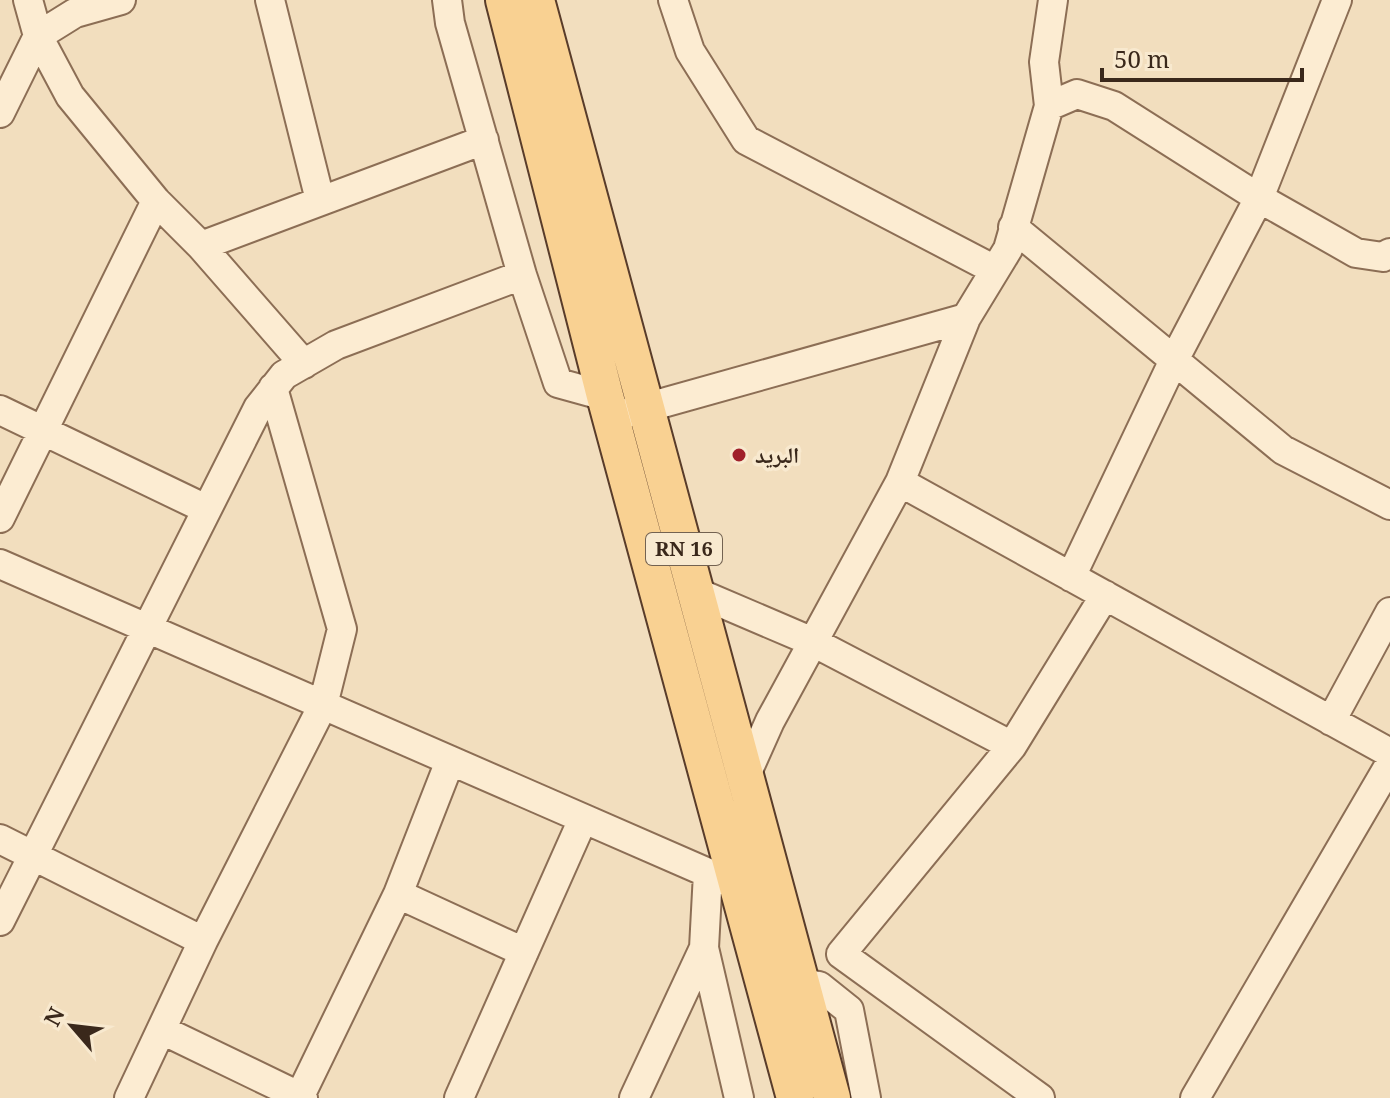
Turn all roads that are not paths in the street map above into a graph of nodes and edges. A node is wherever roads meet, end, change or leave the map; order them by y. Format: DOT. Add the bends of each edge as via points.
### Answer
graph roads {
  1 [pos="28,0"];
  2 [pos="121,0"];
  3 [pos="270,0"];
  4 [pos="447,0"];
  5 [pos="504,0"];
  6 [pos="536,0"];
  7 [pos="673,0"];
  8 [pos="1053,0"];
  9 [pos="1337,0"];
  10 [pos="38,36"];
  11 [pos="1049,106"];
  12 [pos="0,113"];
  13 [pos="484,140"];
  14 [pos="1259,198"];
  15 [pos="320,200"];
  16 [pos="156,201"];
  17 [pos="1013,227"];
  18 [pos="201,246"];
  19 [pos="1390,253"];
  20 [pos="995,270"];
  21 [pos="522,275"];
  22 [pos="966,318"];
  23 [pos="1174,360"];
  24 [pos="304,364"];
  25 [pos="273,388"];
  26 [pos="608,407"];
  27 [pos="646,408"];
  28 [pos="0,410"];
  29 [pos="43,431"];
  30 [pos="900,482"];
  31 [pos="1390,505"];
  32 [pos="206,509"];
  33 [pos="0,518"];
  34 [pos="0,564"];
  35 [pos="1071,577"];
  36 [pos="696,592"];
  37 [pos="1105,595"];
  38 [pos="1390,612"];
  39 [pos="146,628"];
  40 [pos="813,642"];
  41 [pos="323,705"];
  42 [pos="1331,721"];
  43 [pos="1012,746"];
  44 [pos="1390,753"];
  45 [pos="450,761"];
  46 [pos="1390,764"];
  47 [pos="745,777"];
  48 [pos="583,819"];
  49 [pos="0,839"];
  50 [pos="34,856"];
  51 [pos="723,880"];
  52 [pos="398,894"];
  53 [pos="0,921"];
  54 [pos="203,941"];
  55 [pos="704,948"];
  56 [pos="524,952"];
  57 [pos="841,954"];
  58 [pos="810,985"];
  59 [pos="162,1030"];
  60 [pos="129,1098"];
  61 [pos="301,1098"];
  62 [pos="459,1098"];
  63 [pos="634,1098"];
  64 [pos="739,1098"];
  65 [pos="795,1098"];
  66 [pos="832,1098"];
  67 [pos="866,1098"];
  68 [pos="1040,1098"];
  69 [pos="1195,1098"];
  1 -- 10 [label="street"];
  2 -- 10 [label="street" via="75,13"];
  3 -- 15 [label="street"];
  4 -- 13 [label="street"];
  5 -- 26 [label="main road, RN 16"];
  6 -- 27 [label="main road, RN 16"];
  7 -- 20 [label="street" via="690,51 746,140"];
  8 -- 11 [label="street" via="1044,62"];
  9 -- 14 [label="street"];
  10 -- 12 [label="street"];
  10 -- 16 [label="street" via="70,96"];
  11 -- 14 [label="street" via="1077,94 1114,106"];
  11 -- 17 [label="street"];
  13 -- 15 [label="street"];
  13 -- 21 [label="street"];
  14 -- 19 [label="street" via="1356,253"];
  14 -- 23 [label="street"];
  15 -- 18 [label="street"];
  16 -- 18 [label="street"];
  16 -- 29 [label="street"];
  17 -- 20 [label="street"];
  17 -- 23 [label="street"];
  18 -- 24 [label="street"];
  20 -- 22 [label="street"];
  21 -- 24 [label="street" via="336,345"];
  21 -- 26 [label="street" via="558,383"];
  22 -- 27 [label="street"];
  22 -- 30 [label="street"];
  23 -- 31 [label="street" via="1283,450"];
  23 -- 35 [label="street"];
  24 -- 25 [label="street"];
  25 -- 32 [label="street"];
  25 -- 41 [label="street" via="342,629"];
  26 -- 27 [label="street"];
  26 -- 51 [label="main road, RN 16"];
  27 -- 36 [label="main road, RN 16"];
  28 -- 29 [label="street"];
  29 -- 32 [label="street"];
  29 -- 33 [label="street"];
  30 -- 35 [label="street"];
  30 -- 40 [label="street"];
  32 -- 39 [label="street"];
  34 -- 39 [label="street"];
  35 -- 37 [label="street"];
  36 -- 40 [label="street"];
  36 -- 47 [label="main road, RN 16"];
  37 -- 42 [label="street"];
  37 -- 43 [label="street"];
  38 -- 42 [label="street"];
  39 -- 41 [label="street"];
  39 -- 50 [label="street"];
  40 -- 43 [label="street"];
  40 -- 47 [label="street"];
  41 -- 45 [label="street"];
  41 -- 54 [label="street"];
  42 -- 44 [label="street"];
  43 -- 57 [label="street"];
  45 -- 48 [label="street"];
  45 -- 52 [label="street"];
  46 -- 69 [label="street"];
  47 -- 58 [label="main road, RN 16"];
  48 -- 51 [label="street"];
  48 -- 56 [label="street"];
  49 -- 50 [label="street"];
  50 -- 53 [label="street"];
  50 -- 54 [label="street"];
  51 -- 55 [label="street"];
  51 -- 65 [label="main road, RN 16"];
  52 -- 56 [label="street"];
  52 -- 61 [label="street"];
  54 -- 59 [label="street"];
  55 -- 63 [label="street"];
  55 -- 64 [label="street"];
  56 -- 62 [label="street"];
  57 -- 58 [label="street"];
  57 -- 68 [label="street"];
  58 -- 66 [label="main road, RN 16"];
  58 -- 67 [label="street" via="849,1010"];
  59 -- 60 [label="street"];
  59 -- 61 [label="street"];
}
